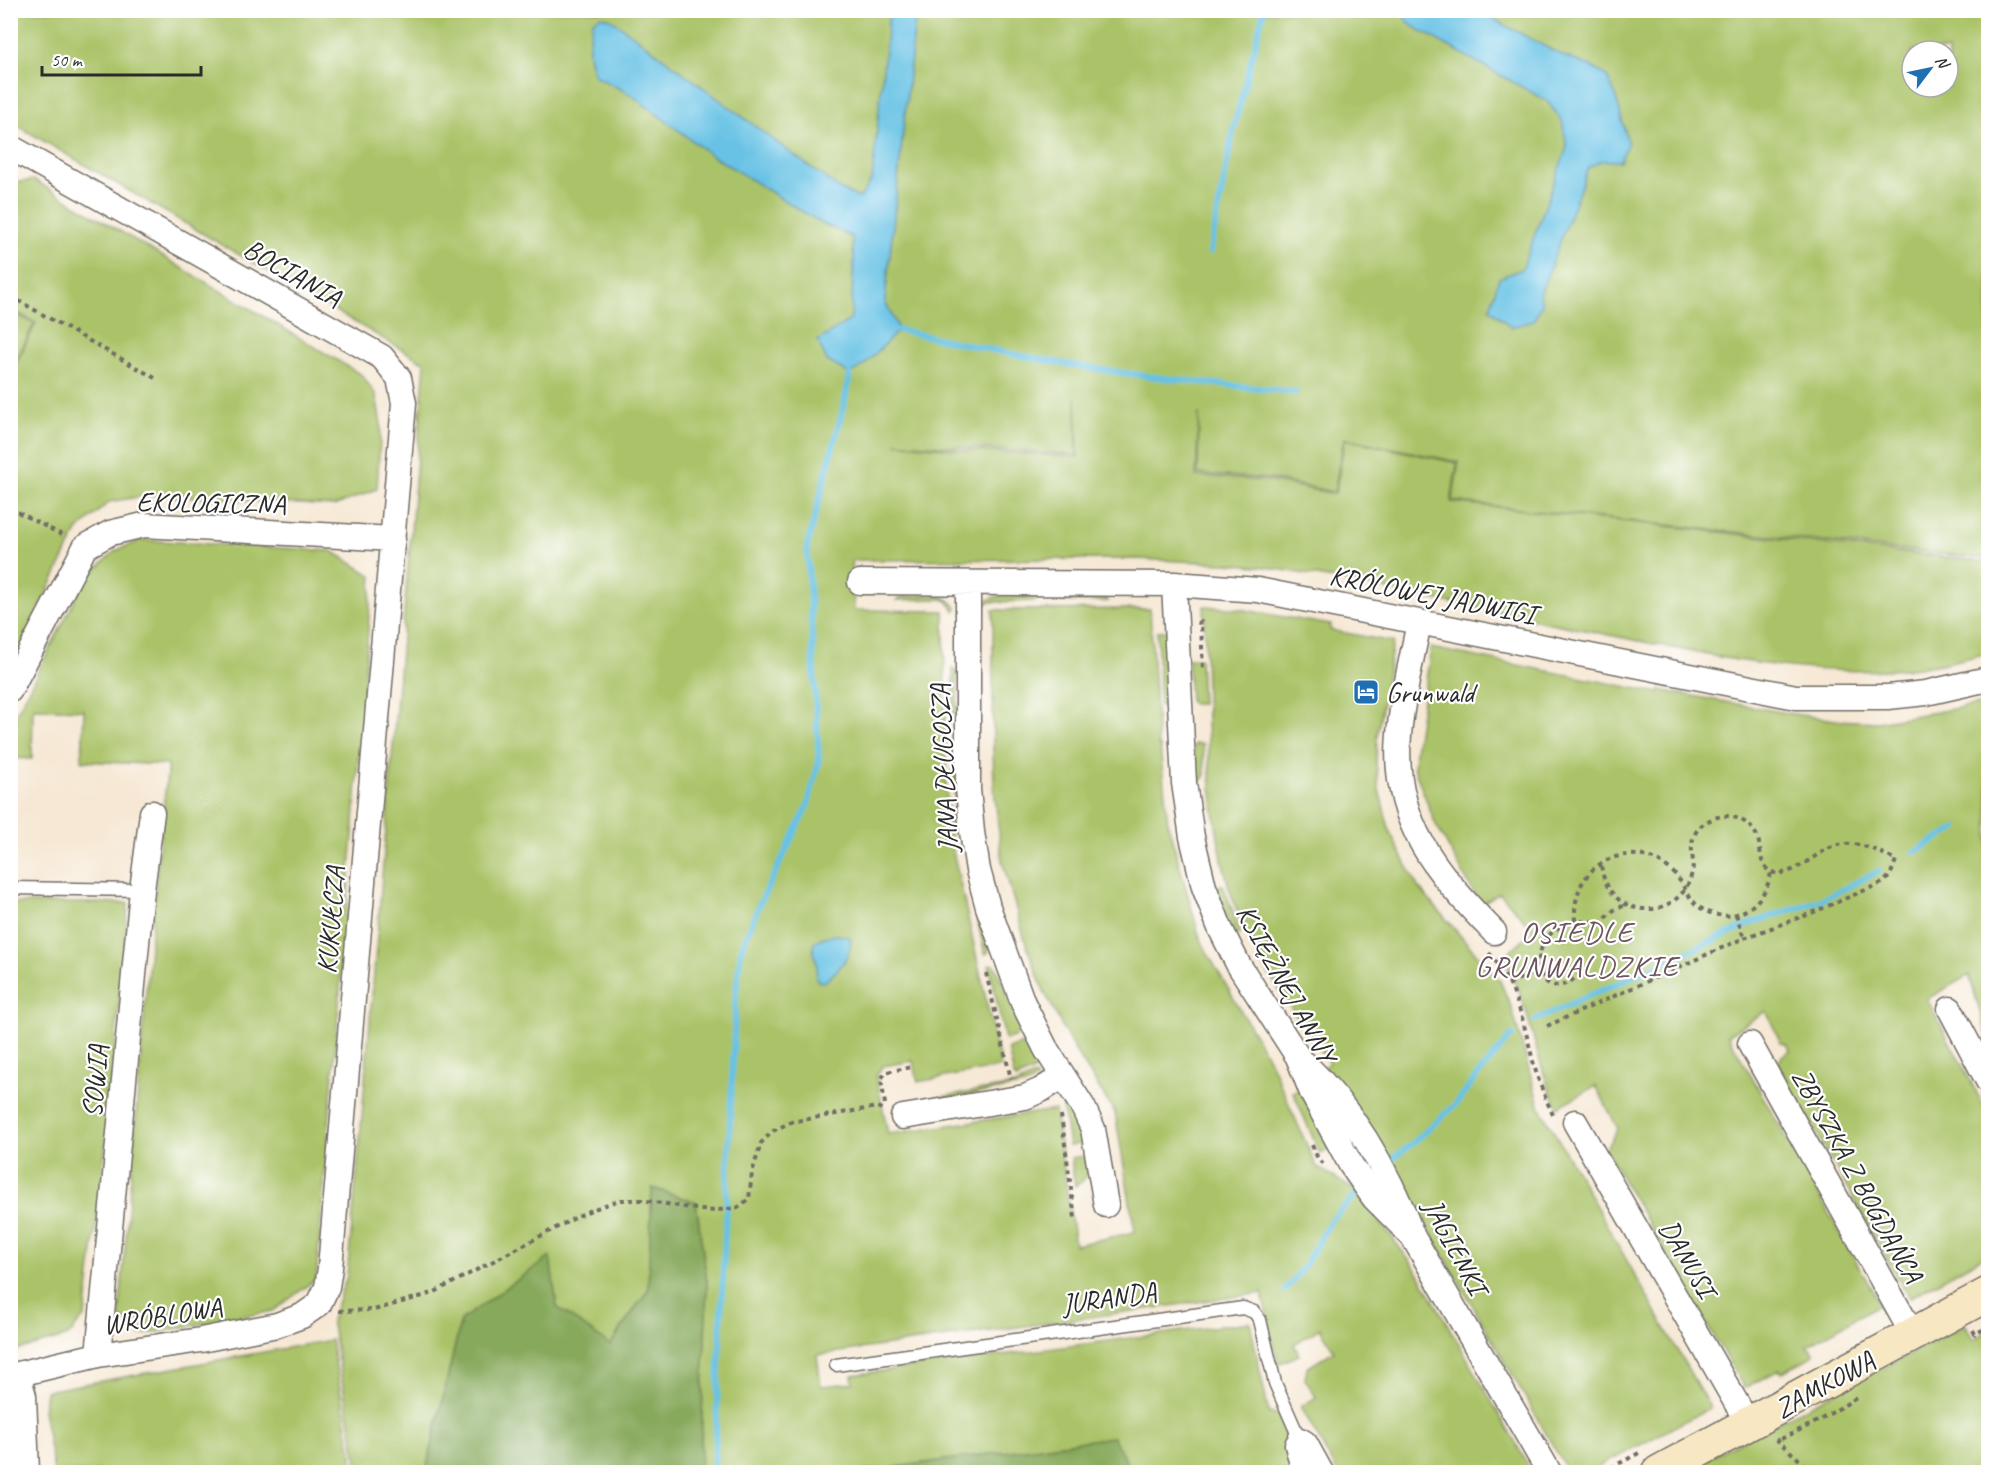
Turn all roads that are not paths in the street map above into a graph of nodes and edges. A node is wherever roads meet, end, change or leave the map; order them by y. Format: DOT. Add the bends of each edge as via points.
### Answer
graph roads {
  1 [pos="10,147"];
  2 [pos="393,539"];
  3 [pos="860,582"];
  4 [pos="968,583"];
  5 [pos="1174,584"];
  6 [pos="1419,622"];
  7 [pos="1989,679"];
  8 [pos="10,690"];
  9 [pos="152,813"];
  10 [pos="10,888"];
  11 [pos="142,890"];
  12 [pos="1490,941"];
  13 [pos="1950,1009"];
  14 [pos="1750,1044"];
  15 [pos="1298,1058"];
  16 [pos="1063,1076"];
  17 [pos="1989,1081"];
  18 [pos="895,1114"];
  19 [pos="1565,1120"];
  20 [pos="1106,1205"];
  21 [pos="1989,1294"];
  22 [pos="319,1304"];
  23 [pos="1913,1335"];
  24 [pos="98,1355"];
  25 [pos="836,1365"];
  26 [pos="14,1376"];
  27 [pos="1749,1425"];
  28 [pos="1300,1440"];
  29 [pos="27,1473"];
  30 [pos="1304,1473"];
  31 [pos="1321,1473"];
  32 [pos="1549,1473"];
  33 [pos="1659,1473"];
  1 -- 2 [label="street, BOCIANIA" via="382,357 399,378 404,403"];
  2 -- 8 [label="street, EKOLOGICZNA" via="144,525 110,533 85,547"];
  2 -- 22 [label="street, KUKUŁCZA" via="330,1268"];
  3 -- 4 [label="street, KRÓLOWEJ JADWIGI"];
  4 -- 5 [label="street, KRÓLOWEJ JADWIGI"];
  4 -- 16 [label="street, JANA DŁUGOSZA" via="968,789 978,870 1023,1003"];
  5 -- 6 [label="street, KRÓLOWEJ JADWIGI" via="1258,590"];
  5 -- 15 [label="street, KSIĘŻNEJ ANNY" via="1185,783 1204,887 1238,964"];
  6 -- 7 [label="street, KRÓLOWEJ JADWIGI" via="1796,698 1888,697"];
  6 -- 12 [label="street" via="1398,736 1405,803 1435,867"];
  9 -- 11 [label="street, SOWIA"];
  10 -- 11 [label="lane"];
  11 -- 24 [label="street, SOWIA"];
  13 -- 17 [label="street"];
  14 -- 23 [label="street, ZBYSZKA Z BOGDAŃCA"];
  15 -- 32 [label="street, JAGIENKI" via="1326,1084 1372,1149 1413,1237"];
  16 -- 18 [label="street" via="1025,1097"];
  16 -- 20 [label="street, JANA DŁUGOSZA" via="1093,1129"];
  19 -- 27 [label="street, DANUSI"];
  21 -- 23 [label="street, ZAMKOWA"];
  22 -- 24 [label="street, WRÓBLOWA" via="302,1316 277,1325"];
  23 -- 27 [label="street, ZAMKOWA"];
  24 -- 26 [label="street, WRÓBLOWA"];
  25 -- 28 [label="lane, JURANDA" via="1243,1308 1254,1312 1260,1320 1275,1383"];
  26 -- 29 [label="street" via="24,1396"];
  27 -- 33 [label="street, ZAMKOWA"];
  28 -- 30 [label="street, JURANDA"];
  28 -- 31 [label="street, JURANDA"];
}
